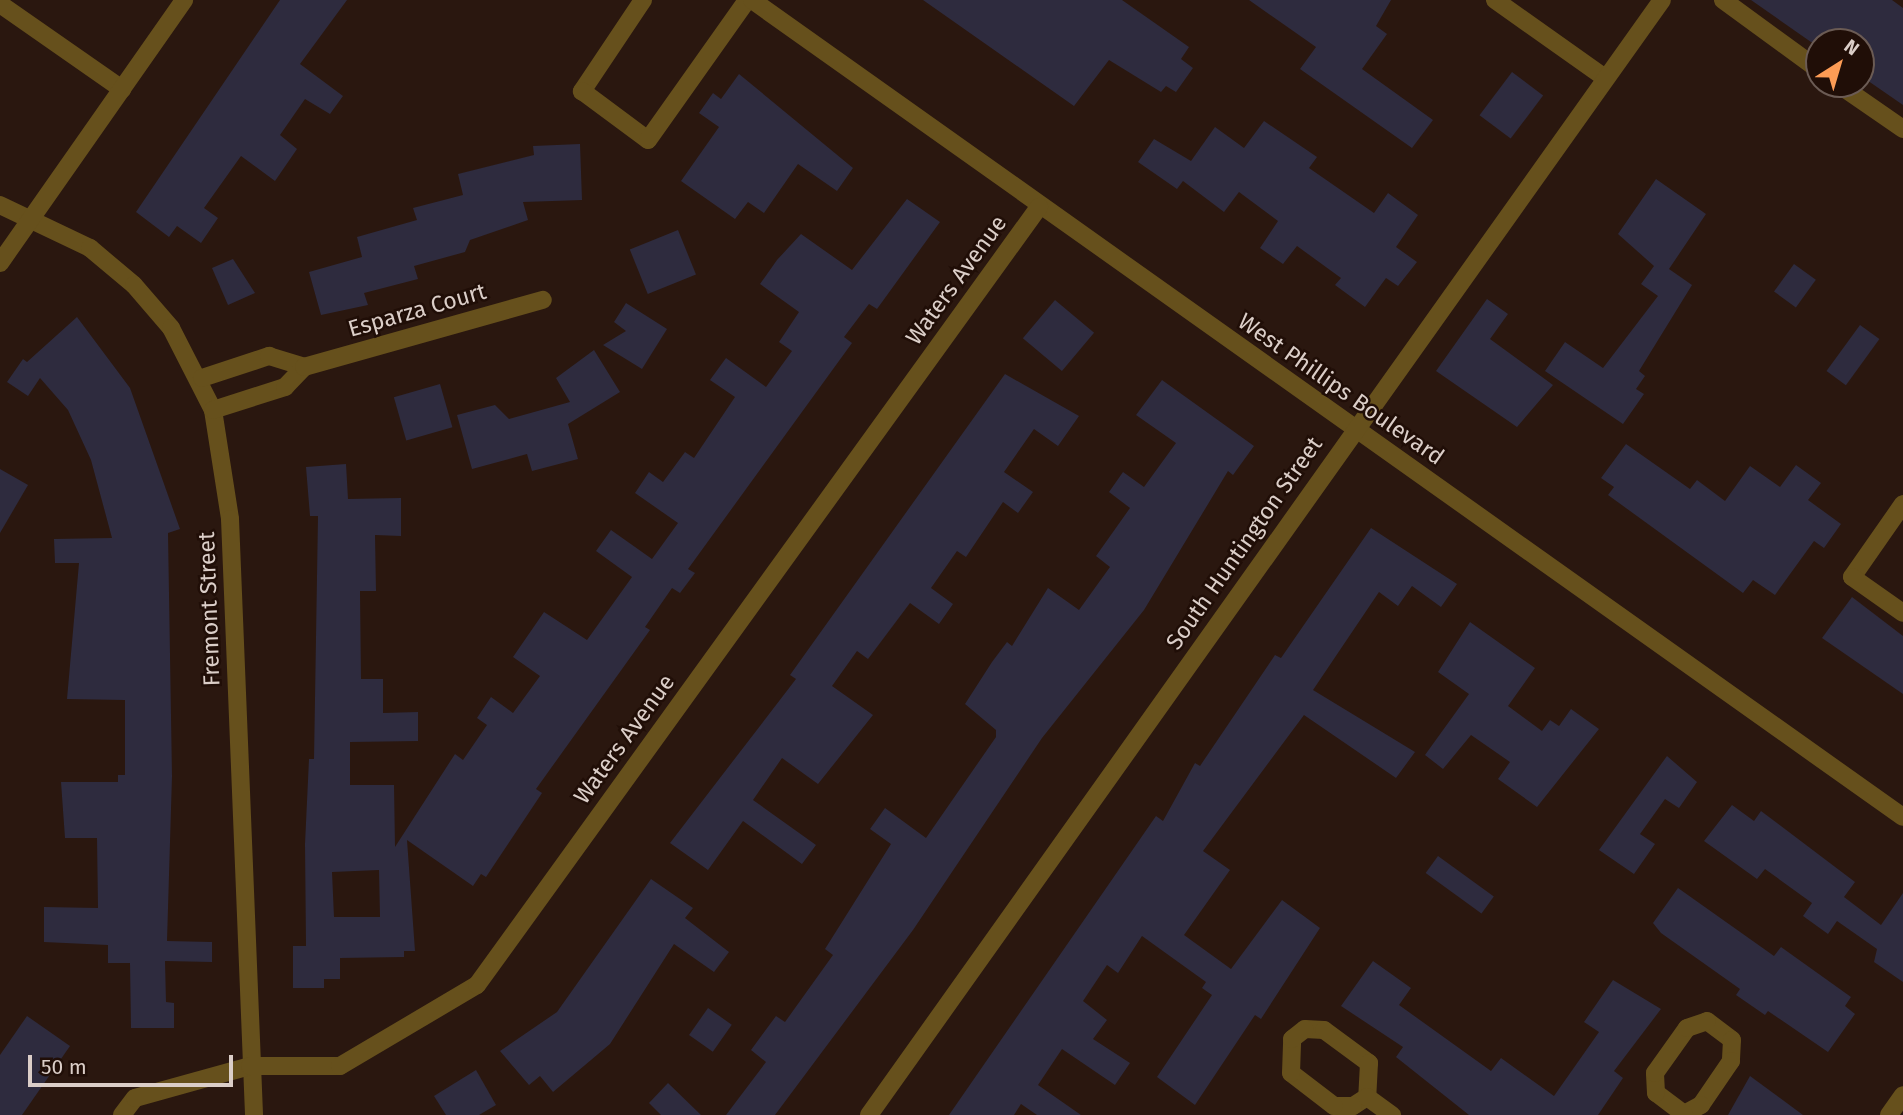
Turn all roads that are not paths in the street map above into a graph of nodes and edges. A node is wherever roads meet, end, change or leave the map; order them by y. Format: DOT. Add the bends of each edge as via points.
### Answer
graph roads {
  1 [pos="184,0"];
  2 [pos="643,0"];
  3 [pos="749,0"];
  4 [pos="1495,0"];
  5 [pos="1662,0"];
  6 [pos="1723,0"];
  7 [pos="0,4"];
  8 [pos="1805,61"];
  9 [pos="1605,78"];
  10 [pos="122,89"];
  11 [pos="1858,98"];
  12 [pos="1903,129"];
  13 [pos="0,205"];
  14 [pos="1039,206"];
  15 [pos="34,215"];
  16 [pos="0,263"];
  17 [pos="543,300"];
  18 [pos="304,367"];
  19 [pos="202,378"];
  20 [pos="213,410"];
  21 [pos="1354,428"];
  22 [pos="1903,504"];
  23 [pos="1903,613"];
  24 [pos="1903,817"];
  25 [pos="250,1066"];
  26 [pos="1903,1094"];
  27 [pos="1367,1097"];
  28 [pos="1664,1111"];
  29 [pos="122,1115"];
  30 [pos="254,1115"];
  31 [pos="869,1115"];
  32 [pos="1392,1115"];
  33 [pos="1889,1115"];
  1 -- 10 [label="street"];
  2 -- 3 [label="street" via="582,91 648,140"];
  3 -- 14 [label="street, West Phillips Boulevard"];
  4 -- 9 [label="street"];
  5 -- 9 [label="street, South Huntington Street"];
  6 -- 8 [label="street"];
  7 -- 10 [label="street"];
  9 -- 21 [label="street, South Huntington Street"];
  10 -- 15 [label="street"];
  11 -- 12 [label="street"];
  13 -- 15 [label="street, Fremont Street"];
  14 -- 21 [label="street, West Phillips Boulevard"];
  14 -- 25 [label="street, Waters Avenue" via="477,985 340,1066"];
  15 -- 16 [label="street"];
  15 -- 19 [label="street, Fremont Street" via="90,247 134,285"];
  17 -- 18 [label="street, Esparza Court"];
  18 -- 19 [label="street" via="269,356"];
  18 -- 20 [label="street, Esparza Court" via="285,387"];
  19 -- 20 [label="street, Fremont Street"];
  20 -- 25 [label="street, Fremont Street" via="230,519"];
  21 -- 24 [label="street, West Phillips Boulevard"];
  21 -- 31 [label="street, South Huntington Street"];
  22 -- 23 [label="street" via="1852,578"];
  25 -- 29 [label="street, Waters Avenue" via="135,1098"];
  25 -- 30 [label="street, Fremont Street"];
  26 -- 33 [label="street"];
  27 -- 27 [label="street" via="1369,1063 1324,1030 1305,1029 1292,1039 1291,1073 1334,1106 1353,1106"];
  27 -- 32 [label="street"];
  28 -- 28 [label="street" via="1684,1114 1708,1094 1731,1061 1732,1040 1723,1026 1707,1021 1687,1028 1655,1073 1656,1093"];
}
